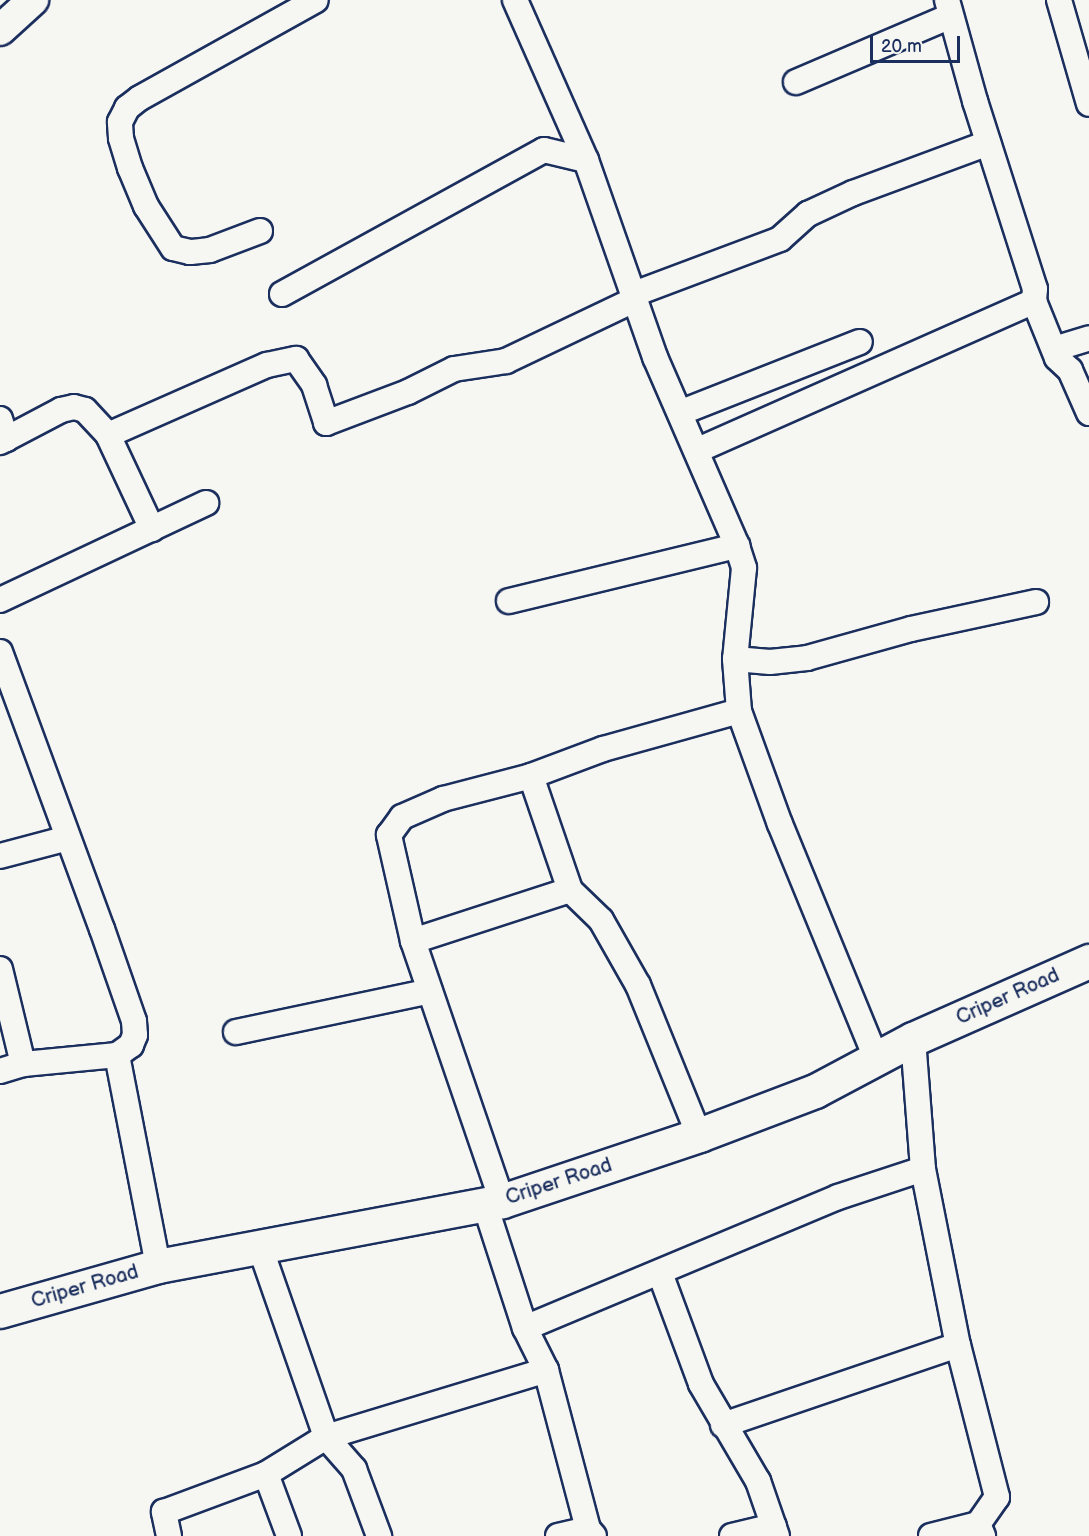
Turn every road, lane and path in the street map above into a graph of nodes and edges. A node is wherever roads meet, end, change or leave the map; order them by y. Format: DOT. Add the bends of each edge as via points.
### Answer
graph roads {
  1 [pos="33,0"];
  2 [pos="316,0"];
  3 [pos="515,0"];
  4 [pos="1059,0"];
  5 [pos="949,8"];
  6 [pos="0,30"];
  7 [pos="796,82"];
  8 [pos="1089,104"];
  9 [pos="988,143"];
  10 [pos="586,160"];
  11 [pos="260,231"];
  12 [pos="282,294"];
  13 [pos="635,297"];
  14 [pos="1034,301"];
  15 [pos="1089,338"];
  16 [pos="860,342"];
  17 [pos="1054,349"];
  18 [pos="682,412"];
  19 [pos="1089,413"];
  20 [pos="2,433"];
  21 [pos="108,435"];
  22 [pos="698,450"];
  23 [pos="206,503"];
  24 [pos="152,529"];
  25 [pos="737,546"];
  26 [pos="0,600"];
  27 [pos="509,601"];
  28 [pos="1035,602"];
  29 [pos="0,652"];
  30 [pos="735,659"];
  31 [pos="739,711"];
  32 [pos="531,776"];
  33 [pos="68,838"];
  34 [pos="0,856"];
  35 [pos="570,890"];
  36 [pos="413,941"];
  37 [pos="1089,961"];
  38 [pos="0,969"];
  39 [pos="430,991"];
  40 [pos="236,1032"];
  41 [pos="913,1039"];
  42 [pos="117,1055"];
  43 [pos="877,1060"];
  44 [pos="11,1068"];
  45 [pos="699,1136"];
  46 [pos="923,1169"];
  47 [pos="494,1203"];
  48 [pos="260,1247"];
  49 [pos="158,1266"];
  50 [pos="660,1273"];
  51 [pos="0,1311"];
  52 [pos="525,1328"];
  53 [pos="958,1345"];
  54 [pos="546,1370"];
  55 [pos="723,1425"];
  56 [pos="326,1437"];
  57 [pos="266,1474"];
  58 [pos="981,1530"];
  59 [pos="776,1531"];
  60 [pos="591,1532"];
  61 [pos="169,1536"];
  62 [pos="289,1536"];
  63 [pos="379,1536"];
  64 [pos="558,1536"];
  65 [pos="732,1536"];
  66 [pos="931,1536"];
  1 -- 6 [label="street"];
  2 -- 11 [label="street" via="140,98 127,108 120,122 130,168 151,215 173,248 190,252 210,249"];
  3 -- 10 [label="street"];
  4 -- 8 [label="street"];
  5 -- 7 [label="street"];
  5 -- 9 [label="street"];
  9 -- 13 [label="street" via="853,193 808,214 780,239"];
  9 -- 14 [label="street" via="1035,289"];
  10 -- 12 [label="street" via="544,150"];
  10 -- 13 [label="street"];
  13 -- 18 [label="street" via="655,357"];
  13 -- 21 [label="street" via="506,361 454,369 408,392 326,423 314,385 296,358 267,365"];
  14 -- 17 [label="street"];
  14 -- 22 [label="street"];
  15 -- 17 [label="street"];
  16 -- 18 [label="street"];
  17 -- 19 [label="street" via="1070,370"];
  18 -- 22 [label="street"];
  20 -- 21 [label="street" via="74,407 85,410"];
  21 -- 24 [label="street"];
  22 -- 25 [label="street"];
  23 -- 24 [label="street"];
  24 -- 26 [label="street"];
  25 -- 27 [label="street"];
  25 -- 30 [label="street" via="744,568"];
  28 -- 30 [label="street" via="911,629 807,658 771,662"];
  29 -- 33 [label="street"];
  30 -- 31 [label="street"];
  31 -- 32 [label="street" via="603,749"];
  31 -- 43 [label="street" via="780,824"];
  32 -- 35 [label="street"];
  32 -- 36 [label="street" via="416,808 392,826 391,857"];
  33 -- 34 [label="street"];
  33 -- 42 [label="street" via="134,1021 131,1045"];
  35 -- 36 [label="street"];
  35 -- 45 [label="street" via="602,920 638,985"];
  36 -- 39 [label="street"];
  37 -- 41 [label="main road, Criper Road"];
  38 -- 44 [label="street"];
  39 -- 40 [label="street"];
  39 -- 47 [label="street"];
  41 -- 43 [label="main road, Criper Road"];
  41 -- 46 [label="street"];
  42 -- 44 [label="street"];
  42 -- 49 [label="street"];
  43 -- 45 [label="main road, Criper Road" via="815,1091"];
  45 -- 47 [label="main road, Criper Road"];
  46 -- 50 [label="street" via="838,1197"];
  46 -- 53 [label="street"];
  47 -- 48 [label="main road, Criper Road"];
  47 -- 52 [label="street"];
  48 -- 49 [label="main road, Criper Road"];
  48 -- 56 [label="street"];
  49 -- 51 [label="main road, Criper Road"];
  50 -- 52 [label="street"];
  50 -- 55 [label="street" via="701,1384"];
  52 -- 54 [label="street"];
  53 -- 55 [label="street"];
  53 -- 58 [label="street" via="997,1497"];
  54 -- 56 [label="street"];
  54 -- 60 [label="street"];
  55 -- 59 [label="street" via="758,1481"];
  56 -- 57 [label="street"];
  56 -- 63 [label="street" via="354,1469"];
  57 -- 61 [label="street" via="164,1512"];
  57 -- 62 [label="street"];
  58 -- 66 [label="street"];
  59 -- 65 [label="street"];
  60 -- 64 [label="street"];
}
